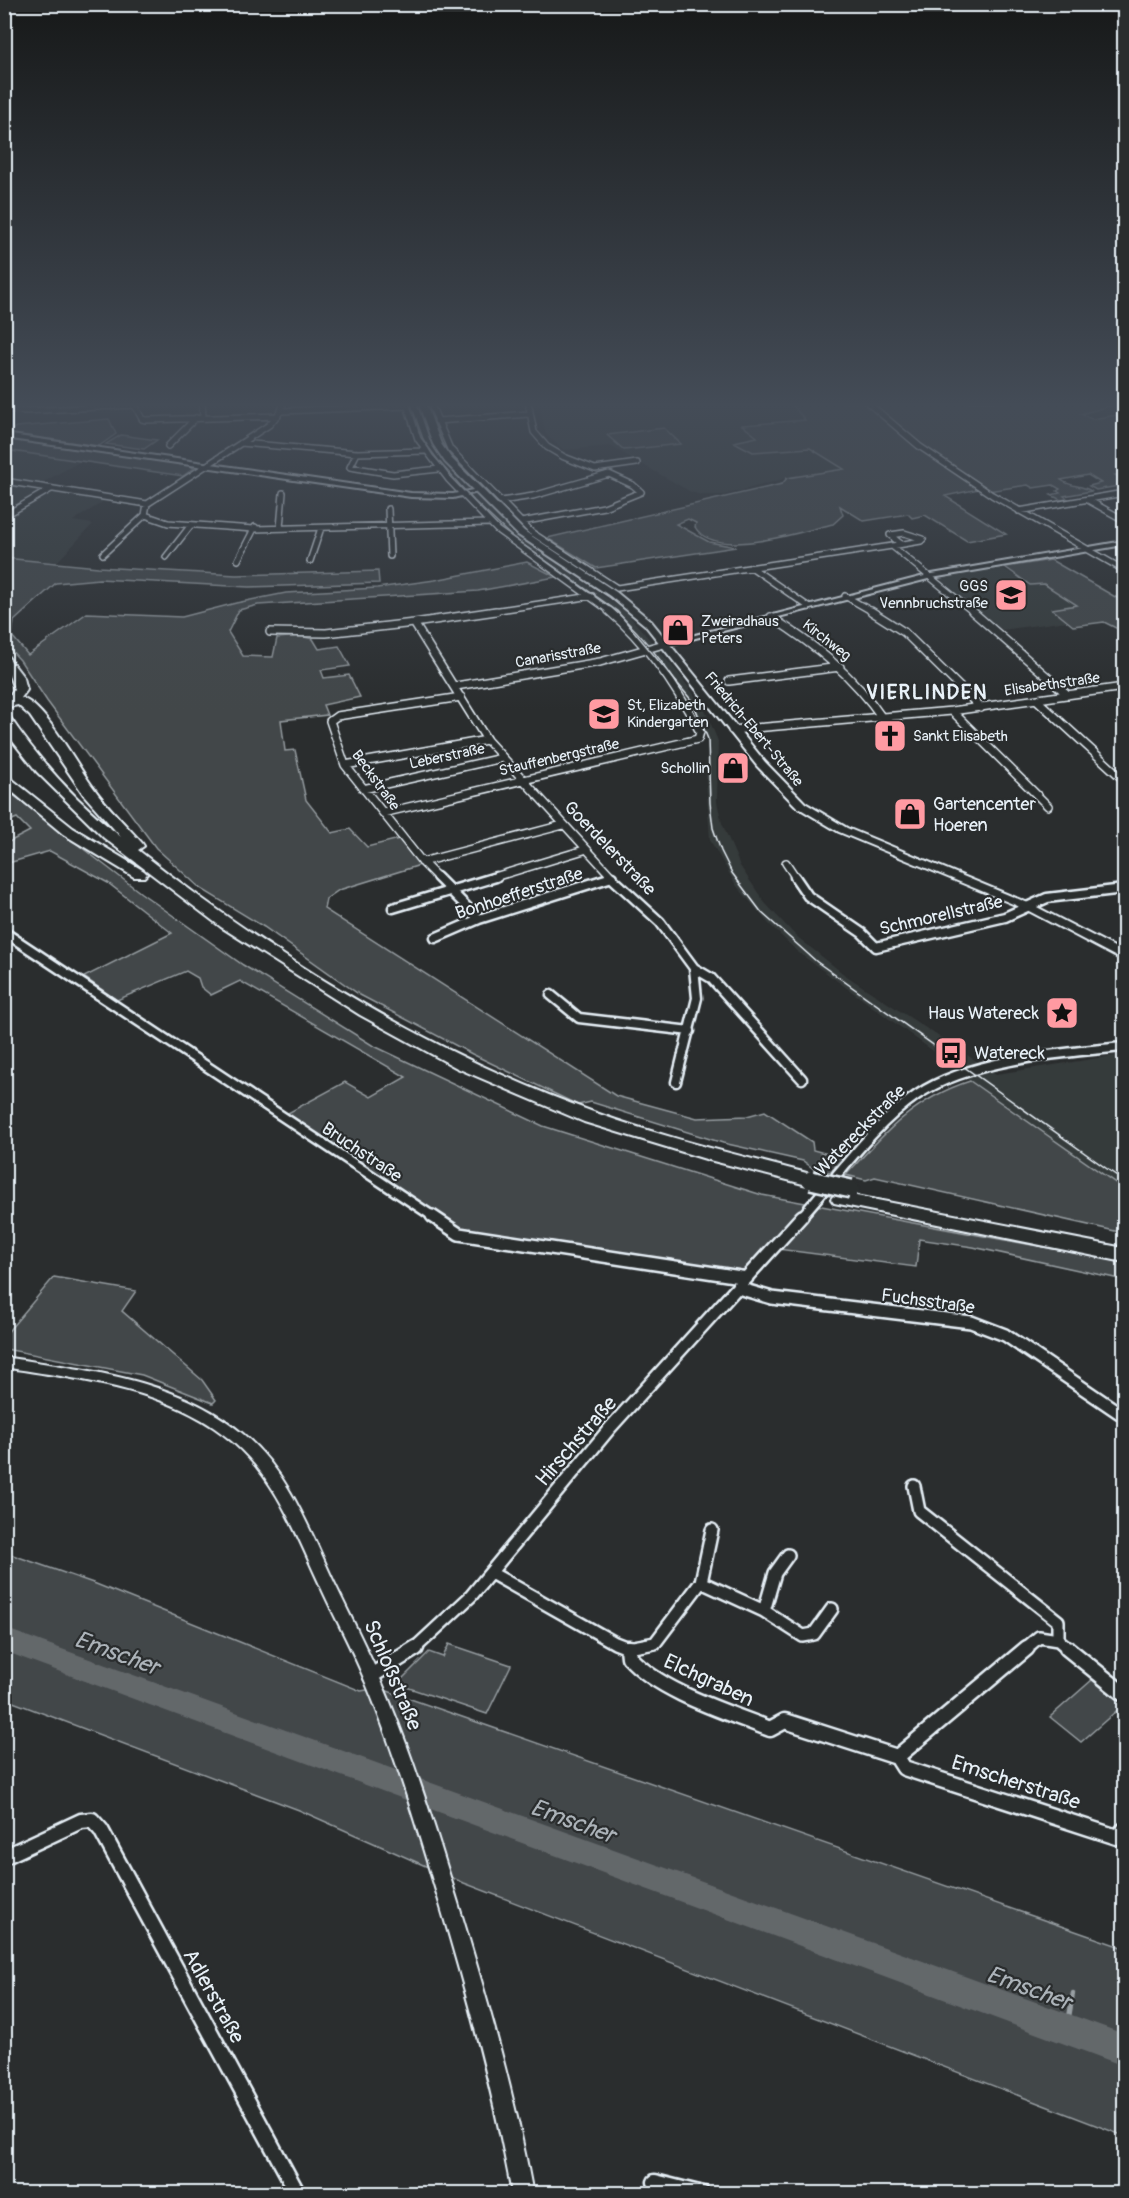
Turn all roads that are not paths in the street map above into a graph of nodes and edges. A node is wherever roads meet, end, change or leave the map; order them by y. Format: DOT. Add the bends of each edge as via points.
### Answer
graph roads {
  1 [pos="147,504"];
  2 [pos="24,505"];
  3 [pos="282,505"];
  4 [pos="473,505"];
  5 [pos="492,505"];
  6 [pos="504,505"];
  7 [pos="606,505"];
  8 [pos="1009,505"];
  9 [pos="1059,505"];
  10 [pos="1097,505"];
  11 [pos="388,509"];
  12 [pos="1019,511"];
  13 [pos="145,514"];
  14 [pos="1125,515"];
  15 [pos="4,516"];
  16 [pos="1118,516"];
  17 [pos="1125,520"];
  18 [pos="521,522"];
  19 [pos="489,523"];
  20 [pos="191,525"];
  21 [pos="255,527"];
  22 [pos="387,527"];
  23 [pos="280,528"];
  24 [pos="321,528"];
  25 [pos="1125,543"];
  26 [pos="901,544"];
  27 [pos="892,546"];
  28 [pos="1084,549"];
  29 [pos="103,554"];
  30 [pos="390,556"];
  31 [pos="166,557"];
  32 [pos="238,560"];
  33 [pos="310,561"];
  34 [pos="751,567"];
  35 [pos="1125,570"];
  36 [pos="932,576"];
  37 [pos="615,591"];
  38 [pos="592,596"];
  39 [pos="845,596"];
  40 [pos="809,607"];
  41 [pos="771,617"];
  42 [pos="414,623"];
  43 [pos="270,632"];
  44 [pos="664,644"];
  45 [pos="645,650"];
  46 [pos="4,660"];
  47 [pos="840,667"];
  48 [pos="729,681"];
  49 [pos="456,686"];
  50 [pos="1121,687"];
  51 [pos="1125,693"];
  52 [pos="1068,695"];
  53 [pos="461,698"];
  54 [pos="1037,700"];
  55 [pos="7,701"];
  56 [pos="981,708"];
  57 [pos="952,711"];
  58 [pos="4,719"];
  59 [pos="883,719"];
  60 [pos="732,730"];
  61 [pos="487,740"];
  62 [pos="4,742"];
  63 [pos="502,758"];
  64 [pos="345,765"];
  65 [pos="4,777"];
  66 [pos="522,779"];
  67 [pos="1125,780"];
  68 [pos="363,789"];
  69 [pos="1048,806"];
  70 [pos="383,813"];
  71 [pos="563,825"];
  72 [pos="584,850"];
  73 [pos="422,862"];
  74 [pos="786,863"];
  75 [pos="139,874"];
  76 [pos="161,876"];
  77 [pos="612,877"];
  78 [pos="1125,889"];
  79 [pos="451,891"];
  80 [pos="1029,907"];
  81 [pos="393,908"];
  82 [pos="480,920"];
  83 [pos="4,932"];
  84 [pos="435,938"];
  85 [pos="1125,957"];
  86 [pos="694,968"];
  87 [pos="550,995"];
  88 [pos="690,1031"];
  89 [pos="1125,1047"];
  90 [pos="802,1079"];
  91 [pos="676,1082"];
  92 [pos="807,1185"];
  93 [pos="846,1194"];
  94 [pos="802,1216"];
  95 [pos="1125,1245"];
  96 [pos="1125,1255"];
  97 [pos="747,1278"];
  98 [pos="738,1288"];
  99 [pos="4,1362"];
  100 [pos="1125,1416"];
  101 [pos="914,1486"];
  102 [pos="712,1530"];
  103 [pos="788,1555"];
  104 [pos="491,1572"];
  105 [pos="701,1582"];
  106 [pos="832,1609"];
  107 [pos="764,1611"];
  108 [pos="1058,1640"];
  109 [pos="628,1648"];
  110 [pos="371,1676"];
  111 [pos="1125,1694"];
  112 [pos="785,1721"];
  113 [pos="897,1757"];
  114 [pos="1125,1830"];
  115 [pos="4,1857"];
  116 [pos="655,2182"];
  117 [pos="298,2193"];
  118 [pos="523,2193"];
  119 [pos="704,2193"];
  1 -- 13 [label="street"];
  2 -- 15 [label="street"];
  3 -- 23 [label="street"];
  4 -- 19 [label="street, Stauffenbergstraße"];
  5 -- 37 [label="main road, Friedrich-Ebert-Straße" via="521,533"];
  6 -- 18 [label="street, Friedrich-Ebert-Straße"];
  7 -- 18 [label="street"];
  8 -- 12 [label="street"];
  9 -- 12 [label="street"];
  10 -- 16 [label="street"];
  11 -- 22 [label="street"];
  12 -- 28 [label="street"];
  13 -- 20 [label="street"];
  13 -- 29 [label="street"];
  14 -- 16 [label="street"];
  16 -- 17 [label="street"];
  18 -- 37 [label="street, Friedrich-Ebert-Straße"];
  19 -- 22 [label="street"];
  19 -- 38 [label="street, Stauffenbergstraße"];
  20 -- 21 [label="street"];
  20 -- 31 [label="street"];
  21 -- 23 [label="street"];
  21 -- 32 [label="street"];
  22 -- 24 [label="street"];
  22 -- 30 [label="street"];
  23 -- 24 [label="street"];
  24 -- 33 [label="street"];
  25 -- 28 [label="street"];
  26 -- 26 [label="street" via="921,541 923,539 904,533 890,535"];
  26 -- 27 [label="street"];
  27 -- 34 [label="street"];
  27 -- 36 [label="street"];
  28 -- 35 [label="street"];
  28 -- 36 [label="street"];
  34 -- 37 [label="street"];
  34 -- 40 [label="street"];
  36 -- 39 [label="street"];
  36 -- 52 [label="street"];
  37 -- 44 [label="main road, Friedrich-Ebert-Straße"];
  38 -- 42 [label="street"];
  38 -- 45 [label="street, Stauffenbergstraße" via="625,624"];
  39 -- 40 [label="street"];
  39 -- 56 [label="street" via="903,632"];
  40 -- 41 [label="street"];
  41 -- 44 [label="street"];
  41 -- 47 [label="street, Kirchweg" via="807,638"];
  42 -- 43 [label="street" via="326,633"];
  42 -- 49 [label="street, Goerdelerstraße"];
  44 -- 45 [label="street, Canarisstraße"];
  44 -- 60 [label="main road, Friedrich-Ebert-Straße"];
  45 -- 49 [label="street, Canarisstraße" via="600,662"];
  45 -- 66 [label="street, Stauffenbergstraße" via="680,694 700,732 698,739"];
  46 -- 55 [label="highway" via="21,684 21,690"];
  47 -- 48 [label="street"];
  47 -- 59 [label="street, Kirchweg" via="867,692"];
  49 -- 53 [label="street, Goerdelerstraße"];
  50 -- 51 [label="street"];
  50 -- 52 [label="street, Elisabethstraße"];
  52 -- 54 [label="street, Elisabethstraße"];
  53 -- 61 [label="street, Goerdelerstraße"];
  53 -- 64 [label="street, Beckstraße" via="332,718 336,744"];
  54 -- 56 [label="street, Elisabethstraße"];
  54 -- 67 [label="street"];
  55 -- 76 [label="highway" via="30,707 90,792"];
  56 -- 57 [label="street, Elisabethstraße"];
  57 -- 59 [label="street, Elisabethstraße"];
  57 -- 69 [label="street"];
  58 -- 76 [label="highway" via="68,798"];
  59 -- 60 [label="street, Elisabethstraße"];
  60 -- 80 [label="main road, Friedrich-Ebert-Straße" via="780,787 818,817"];
  61 -- 63 [label="street, Goerdelerstraße"];
  61 -- 64 [label="street"];
  62 -- 75 [label="highway" via="54,802"];
  63 -- 66 [label="street, Goerdelerstraße"];
  63 -- 68 [label="street, Leberstraße"];
  64 -- 68 [label="street, Beckstraße"];
  65 -- 75 [label="highway" via="37,807 94,848"];
  66 -- 70 [label="street, Stauffenbergstraße"];
  66 -- 71 [label="street, Goerdelerstraße"];
  68 -- 70 [label="street, Beckstraße"];
  70 -- 73 [label="street, Beckstraße"];
  71 -- 72 [label="street, Goerdelerstraße"];
  71 -- 73 [label="street"];
  72 -- 77 [label="street, Goerdelerstraße"];
  72 -- 79 [label="street"];
  73 -- 79 [label="street, Beckstraße"];
  74 -- 80 [label="street, Schmorellstraße" via="808,896 876,947 1005,917"];
  75 -- 92 [label="highway" via="298,984 410,1049 506,1097 660,1154"];
  76 -- 92 [label="highway" via="312,978 424,1042 516,1088 585,1116"];
  77 -- 82 [label="street, Bonhoefferstraße"];
  77 -- 86 [label="street, Goerdelerstraße" via="660,921"];
  78 -- 80 [label="street" via="1047,898"];
  79 -- 81 [label="street"];
  79 -- 82 [label="street, Beckstraße"];
  80 -- 85 [label="main road, Friedrich-Ebert-Straße"];
  82 -- 84 [label="street, Bonhoefferstraße"];
  83 -- 97 [label="street, Bruchstraße" via="459,1234"];
  86 -- 88 [label="street" via="697,998"];
  86 -- 90 [label="street, Goerdelerstraße" via="711,978"];
  87 -- 88 [label="street" via="579,1018"];
  88 -- 91 [label="street"];
  89 -- 94 [label="street, Watereckstraße" via="976,1071 927,1089 891,1118"];
  92 -- 93 [label="highway"];
  93 -- 95 [label="highway"];
  93 -- 96 [label="highway"];
  94 -- 97 [label="street, Hirschstraße"];
  97 -- 98 [label="street, Hirschstraße"];
  98 -- 100 [label="street, Fuchsstraße" via="772,1298 987,1327 1005,1335"];
  98 -- 104 [label="street, Hirschstraße" via="566,1481"];
  99 -- 110 [label="street, Schloßstraße" via="151,1392 181,1402 237,1436 264,1461 284,1493"];
  101 -- 108 [label="street" via="919,1511 1058,1621"];
  102 -- 105 [label="street, Elchgraben"];
  103 -- 107 [label="street" via="775,1573"];
  104 -- 109 [label="street, Elchgraben"];
  104 -- 110 [label="street, Hirschstraße" via="394,1665"];
  105 -- 107 [label="street"];
  105 -- 109 [label="street, Elchgraben" via="655,1643"];
  106 -- 107 [label="street" via="814,1634 803,1636"];
  108 -- 111 [label="street"];
  108 -- 113 [label="street" via="1039,1637"];
  109 -- 112 [label="street, Elchgraben" via="629,1658 640,1669 702,1703 770,1729"];
  110 -- 118 [label="street, Schloßstraße" via="436,1862 484,2019 510,2121"];
  112 -- 113 [label="street, Emscherstraße"];
  113 -- 114 [label="street, Emscherstraße" via="904,1768 1117,1837"];
  115 -- 117 [label="street, Adlerstraße" via="81,1821 92,1820 101,1830"];
  116 -- 119 [label="street"];
}
